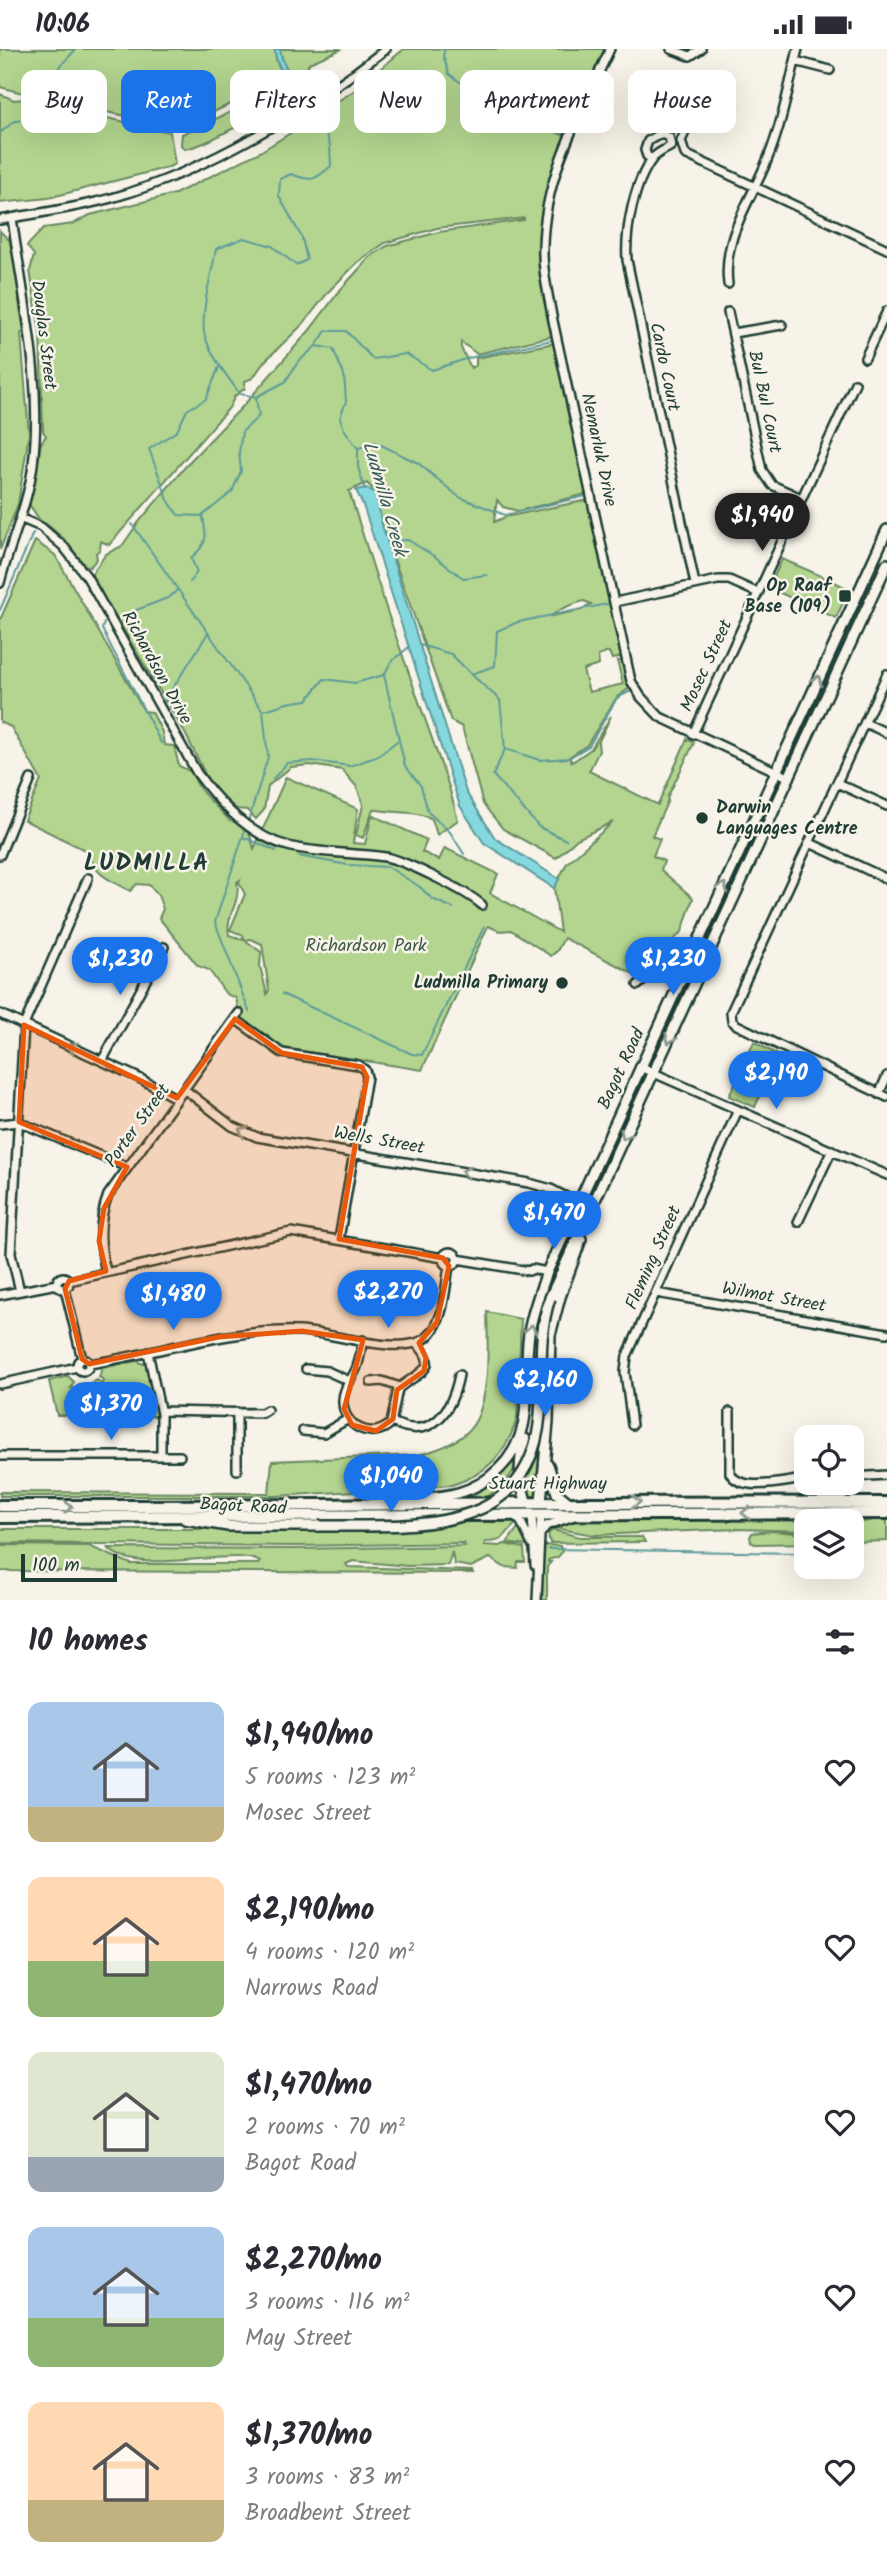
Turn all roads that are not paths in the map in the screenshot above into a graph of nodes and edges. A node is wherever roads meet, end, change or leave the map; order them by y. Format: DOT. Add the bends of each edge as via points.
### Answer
graph roads {
  1 [pos="386,49"];
  2 [pos="610,49"];
  3 [pos="671,49"];
  4 [pos="701,49"];
  5 [pos="798,49"];
  6 [pos="795,61"];
  7 [pos="830,71"];
  8 [pos="685,133"];
  9 [pos="652,159"];
  10 [pos="754,188"];
  11 [pos="12,218"];
  12 [pos="0,221"];
  13 [pos="887,250"];
  14 [pos="728,284"];
  15 [pos="887,311"];
  16 [pos="729,313"];
  17 [pos="782,325"];
  18 [pos="733,333"];
  19 [pos="865,358"];
  20 [pos="855,383"];
  21 [pos="801,498"];
  22 [pos="22,519"];
  23 [pos="887,530"];
  24 [pos="887,564"];
  25 [pos="1,580"];
  26 [pos="695,585"];
  27 [pos="758,593"];
  28 [pos="615,602"];
  29 [pos="887,674"];
  30 [pos="865,723"];
  31 [pos="887,733"];
  32 [pos="693,734"];
  33 [pos="776,771"];
  34 [pos="790,778"];
  35 [pos="31,779"];
  36 [pos="837,783"];
  37 [pos="887,806"];
  38 [pos="810,843"];
  39 [pos="0,855"];
  40 [pos="88,878"];
  41 [pos="887,879"];
  42 [pos="482,905"];
  43 [pos="164,947"];
  44 [pos="694,949"];
  45 [pos="638,985"];
  46 [pos="0,1014"];
  47 [pos="24,1025"];
  48 [pos="102,1061"];
  49 [pos="640,1067"];
  50 [pos="654,1073"];
  51 [pos="887,1076"];
  52 [pos="184,1089"];
  53 [pos="883,1095"];
  54 [pos="177,1099"];
  55 [pos="738,1110"];
  56 [pos="19,1122"];
  57 [pos="0,1124"];
  58 [pos="832,1150"];
  59 [pos="354,1153"];
  60 [pos="127,1167"];
  61 [pos="887,1175"];
  62 [pos="578,1203"];
  63 [pos="588,1217"];
  64 [pos="798,1222"];
  65 [pos="339,1239"];
  66 [pos="443,1258"];
  67 [pos="457,1259"];
  68 [pos="449,1266"];
  69 [pos="106,1271"];
  70 [pos="547,1272"];
  71 [pos="69,1281"];
  72 [pos="57,1284"];
  73 [pos="65,1289"];
  74 [pos="20,1291"];
  75 [pos="656,1293"];
  76 [pos="0,1295"];
  77 [pos="887,1333"];
  78 [pos="363,1340"];
  79 [pos="416,1343"];
  80 [pos="148,1353"];
  81 [pos="83,1363"];
  82 [pos="306,1369"];
  83 [pos="459,1375"];
  84 [pos="349,1381"];
  85 [pos="371,1382"];
  86 [pos="549,1382"];
  87 [pos="0,1384"];
  88 [pos="400,1387"];
  89 [pos="528,1397"];
  90 [pos="267,1410"];
  91 [pos="161,1411"];
  92 [pos="237,1412"];
  93 [pos="730,1412"];
  94 [pos="348,1419"];
  95 [pos="391,1422"];
  96 [pos="632,1425"];
  97 [pos="303,1431"];
  98 [pos="161,1455"];
  99 [pos="0,1456"];
  100 [pos="180,1457"];
  101 [pos="237,1470"];
  102 [pos="887,1475"];
  103 [pos="864,1476"];
  104 [pos="794,1480"];
  105 [pos="526,1501"];
  106 [pos="568,1502"];
  107 [pos="887,1503"];
  108 [pos="329,1505"];
  109 [pos="0,1506"];
  110 [pos="538,1510"];
  111 [pos="887,1513"];
  112 [pos="512,1514"];
  113 [pos="577,1514"];
  114 [pos="0,1517"];
  115 [pos="181,1518"];
  116 [pos="541,1534"];
  117 [pos="534,1548"];
  118 [pos="537,1580"];
  119 [pos="537,1600"];
  1 -- 11 [label="street" via="303,108 197,166 116,197"];
  2 -- 28 [label="street, Nemarluk Drive" via="556,171 545,215 543,249 552,316"];
  3 -- 4 [label="street" via="690,56"];
  5 -- 6 [label="street"];
  6 -- 7 [label="street"];
  6 -- 10 [label="street" via="770,153"];
  8 -- 10 [label="street" via="682,151"];
  9 -- 26 [label="street, Cardo Court" via="629,218 627,260"];
  10 -- 13 [label="street"];
  10 -- 14 [label="street" via="733,233"];
  11 -- 12 [label="street"];
  11 -- 22 [label="street, Douglas Street" via="36,411 33,464"];
  15 -- 19 [label="street"];
  16 -- 18 [label="street, Bul Bul Court"];
  17 -- 18 [label="street, Bul Bul Court"];
  18 -- 21 [label="street, Bul Bul Court" via="762,470 772,485"];
  20 -- 21 [label="street, Mosec Street"];
  21 -- 27 [label="street, Mosec Street"];
  22 -- 25 [label="street, Douglas Street"];
  22 -- 42 [label="street, Richardson Drive" via="41,527 64,547 87,577 197,773 247,824 288,846 389,857"];
  33 -- 23 [label="main road, Bagot Road, one-way"];
  24 -- 34 [label="main road, Bagot Road"];
  26 -- 27 [label="street" via="729,580"];
  26 -- 28 [label="street"];
  27 -- 32 [label="street, Mosec Street"];
  28 -- 32 [label="street, Nemarluk Drive" via="635,689 660,717"];
  29 -- 30 [label="street"];
  30 -- 31 [label="street"];
  30 -- 36 [label="street"];
  32 -- 33 [label="street, Nemarluk Drive"];
  33 -- 34 [label="street, Nemarluk Drive"];
  44 -- 33 [label="main road, Bagot Road, one-way"];
  34 -- 50 [label="main road, Bagot Road, one-way"];
  35 -- 39 [label="street"];
  36 -- 37 [label="street"];
  36 -- 38 [label="street"];
  38 -- 41 [label="street"];
  38 -- 53 [label="street" via="733,1007 732,1021"];
  40 -- 47 [label="street"];
  43 -- 48 [label="street"];
  44 -- 45 [label="street" via="672,952"];
  44 -- 49 [label="main road, Bagot Road"];
  46 -- 47 [label="street"];
  48 -- 47 [label="street, one-way"];
  47 -- 56 [label="street"];
  48 -- 54 [label="street"];
  49 -- 50 [label="street"];
  49 -- 62 [label="main road, Bagot Road"];
  50 -- 55 [label="street"];
  50 -- 63 [label="main road, Bagot Road, one-way"];
  51 -- 53 [label="street"];
  52 -- 54 [label="street, Porter Street"];
  59 -- 52 [label="street, Wells Street, one-way" via="243,1132"];
  52 -- 59 [label="street, Porter Street" via="237,1016 282,1053 365,1070"];
  54 -- 60 [label="street, Porter Street"];
  55 -- 58 [label="street"];
  55 -- 75 [label="street, Fleming Street"];
  56 -- 57 [label="street"];
  56 -- 60 [label="street"];
  56 -- 74 [label="street" via="11,1254"];
  58 -- 61 [label="street"];
  58 -- 64 [label="street"];
  62 -- 59 [label="street, Wells Street, one-way" via="538,1185"];
  59 -- 65 [label="street"];
  60 -- 69 [label="street, Porter Street" via="104,1208 99,1241"];
  62 -- 70 [label="main road, Bagot Road"];
  63 -- 86 [label="main road, Bagot Road" via="553,1322"];
  63 -- 115 [label="main road, Bagot Road, bridge" via="550,1298 542,1332 536,1438 522,1470 504,1492 478,1511 440,1523 228,1526"];
  65 -- 66 [label="street"];
  65 -- 69 [label="street" via="280,1233"];
  66 -- 67 [label="street" via="450,1253"];
  66 -- 68 [label="street"];
  67 -- 68 [label="street"];
  67 -- 70 [label="street"];
  68 -- 79 [label="street" via="436,1327"];
  69 -- 71 [label="street"];
  89 -- 70 [label="main road, Bagot Road, one-way" via="529,1332"];
  71 -- 72 [label="street" via="62,1277"];
  71 -- 73 [label="street"];
  72 -- 73 [label="street"];
  72 -- 74 [label="street"];
  73 -- 81 [label="street"];
  74 -- 76 [label="street"];
  75 -- 77 [label="street, Wilmot Street"];
  75 -- 96 [label="street, Fleming Street" via="626,1358"];
  78 -- 79 [label="street" via="400,1346"];
  78 -- 80 [label="street" via="291,1331 219,1337"];
  78 -- 84 [label="street"];
  79 -- 88 [label="street" via="425,1353 426,1367"];
  80 -- 81 [label="street"];
  80 -- 91 [label="street"];
  81 -- 87 [label="street"];
  82 -- 84 [label="street" via="327,1371"];
  83 -- 95 [label="street" via="453,1401 439,1419 413,1428"];
  84 -- 94 [label="street" via="343,1401"];
  85 -- 88 [label="street"];
  86 -- 106 [label="main road" via="549,1471 557,1493"];
  86 -- 110 [label="main road, Bagot Road"];
  88 -- 95 [label="street"];
  89 -- 105 [label="main road" via="530,1415 519,1464"];
  89 -- 108 [label="main road, Bagot Road" via="525,1423 514,1450 479,1484 454,1494"];
  90 -- 92 [label="street"];
  91 -- 92 [label="street"];
  91 -- 98 [label="street"];
  92 -- 101 [label="street"];
  93 -- 104 [label="street" via="732,1478 742,1484"];
  94 -- 95 [label="street" via="370,1431"];
  94 -- 97 [label="street" via="324,1433"];
  98 -- 99 [label="street"];
  98 -- 100 [label="street"];
  102 -- 103 [label="street"];
  105 -- 108 [label="highway, Stuart Highway"];
  105 -- 110 [label="highway, Stuart Highway"];
  106 -- 107 [label="highway, Stuart Highway, one-way"];
  106 -- 110 [label="highway, Stuart Highway"];
  109 -- 108 [label="highway, Stuart Highway, one-way"];
  110 -- 112 [label="highway, Stuart Highway"];
  110 -- 113 [label="highway, Stuart Highway"];
  110 -- 116 [label="street"];
  110 -- 117 [label="street"];
  111 -- 113 [label="highway, Stuart Highway, one-way"];
  112 -- 115 [label="highway, Stuart Highway"];
  112 -- 117 [label="street" via="522,1522"];
  113 -- 116 [label="street" via="546,1526"];
  114 -- 115 [label="highway, Stuart Highway"];
  116 -- 118 [label="street"];
  117 -- 118 [label="street"];
  118 -- 119 [label="street"];
}
